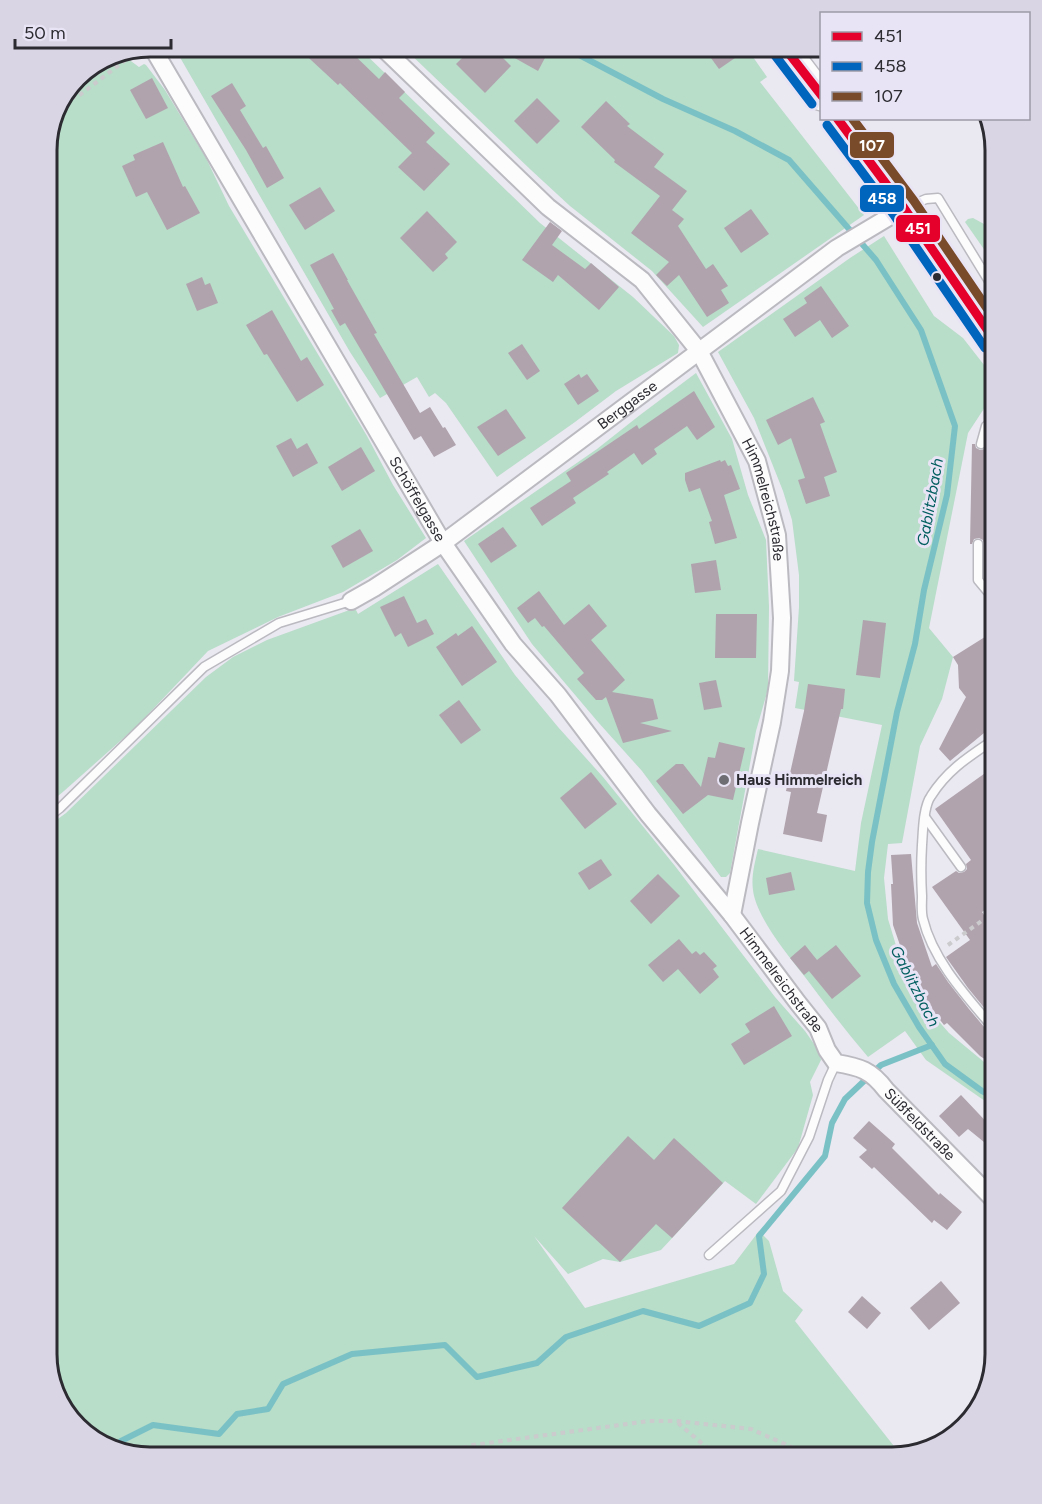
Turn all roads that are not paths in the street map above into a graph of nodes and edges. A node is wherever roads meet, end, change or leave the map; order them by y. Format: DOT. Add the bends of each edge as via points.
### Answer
graph roads {
  1 [pos="159,57"];
  2 [pos="393,57"];
  3 [pos="791,57"];
  4 [pos="820,95"];
  5 [pos="838,120"];
  6 [pos="903,208"];
  7 [pos="985,273"];
  8 [pos="985,325"];
  9 [pos="699,351"];
  10 [pos="985,430"];
  11 [pos="981,444"];
  12 [pos="443,543"];
  13 [pos="978,544"];
  14 [pos="985,588"];
  15 [pos="351,601"];
  16 [pos="985,746"];
  17 [pos="57,810"];
  18 [pos="925,817"];
  19 [pos="961,867"];
  20 [pos="732,915"];
  21 [pos="985,1018"];
  22 [pos="836,1063"];
  23 [pos="985,1190"];
  24 [pos="709,1255"];
  1 -- 12 [label="street, Schöffelgasse"];
  2 -- 9 [label="street, Himmelreichstraße" via="548,207 642,280"];
  3 -- 4 [label="main road"];
  5 -- 6 [label="main road"];
  6 -- 7 [label="lane" via="938,198"];
  6 -- 8 [label="main road"];
  6 -- 9 [label="street, Berggasse" via="837,248"];
  9 -- 12 [label="street, Berggasse"];
  9 -- 20 [label="street, Himmelreichstraße" via="757,461 777,535 782,618 780,671 772,722"];
  10 -- 11 [label="lane"];
  12 -- 15 [label="street, Berggasse"];
  12 -- 20 [label="street, Schöffelgasse" via="513,644 558,694 648,814"];
  13 -- 14 [label="lane" via="978,580"];
  15 -- 17 [label="lane" via="279,623 204,667"];
  16 -- 18 [label="lane" via="946,774 929,798"];
  18 -- 19 [label="lane"];
  18 -- 21 [label="lane" via="922,916 926,930 937,953"];
  20 -- 22 [label="street, Himmelreichstraße" via="818,1028"];
  22 -- 23 [label="street, Süßfeldstraße" via="858,1067 872,1075"];
  22 -- 24 [label="lane" via="809,1137 781,1191"];
}
